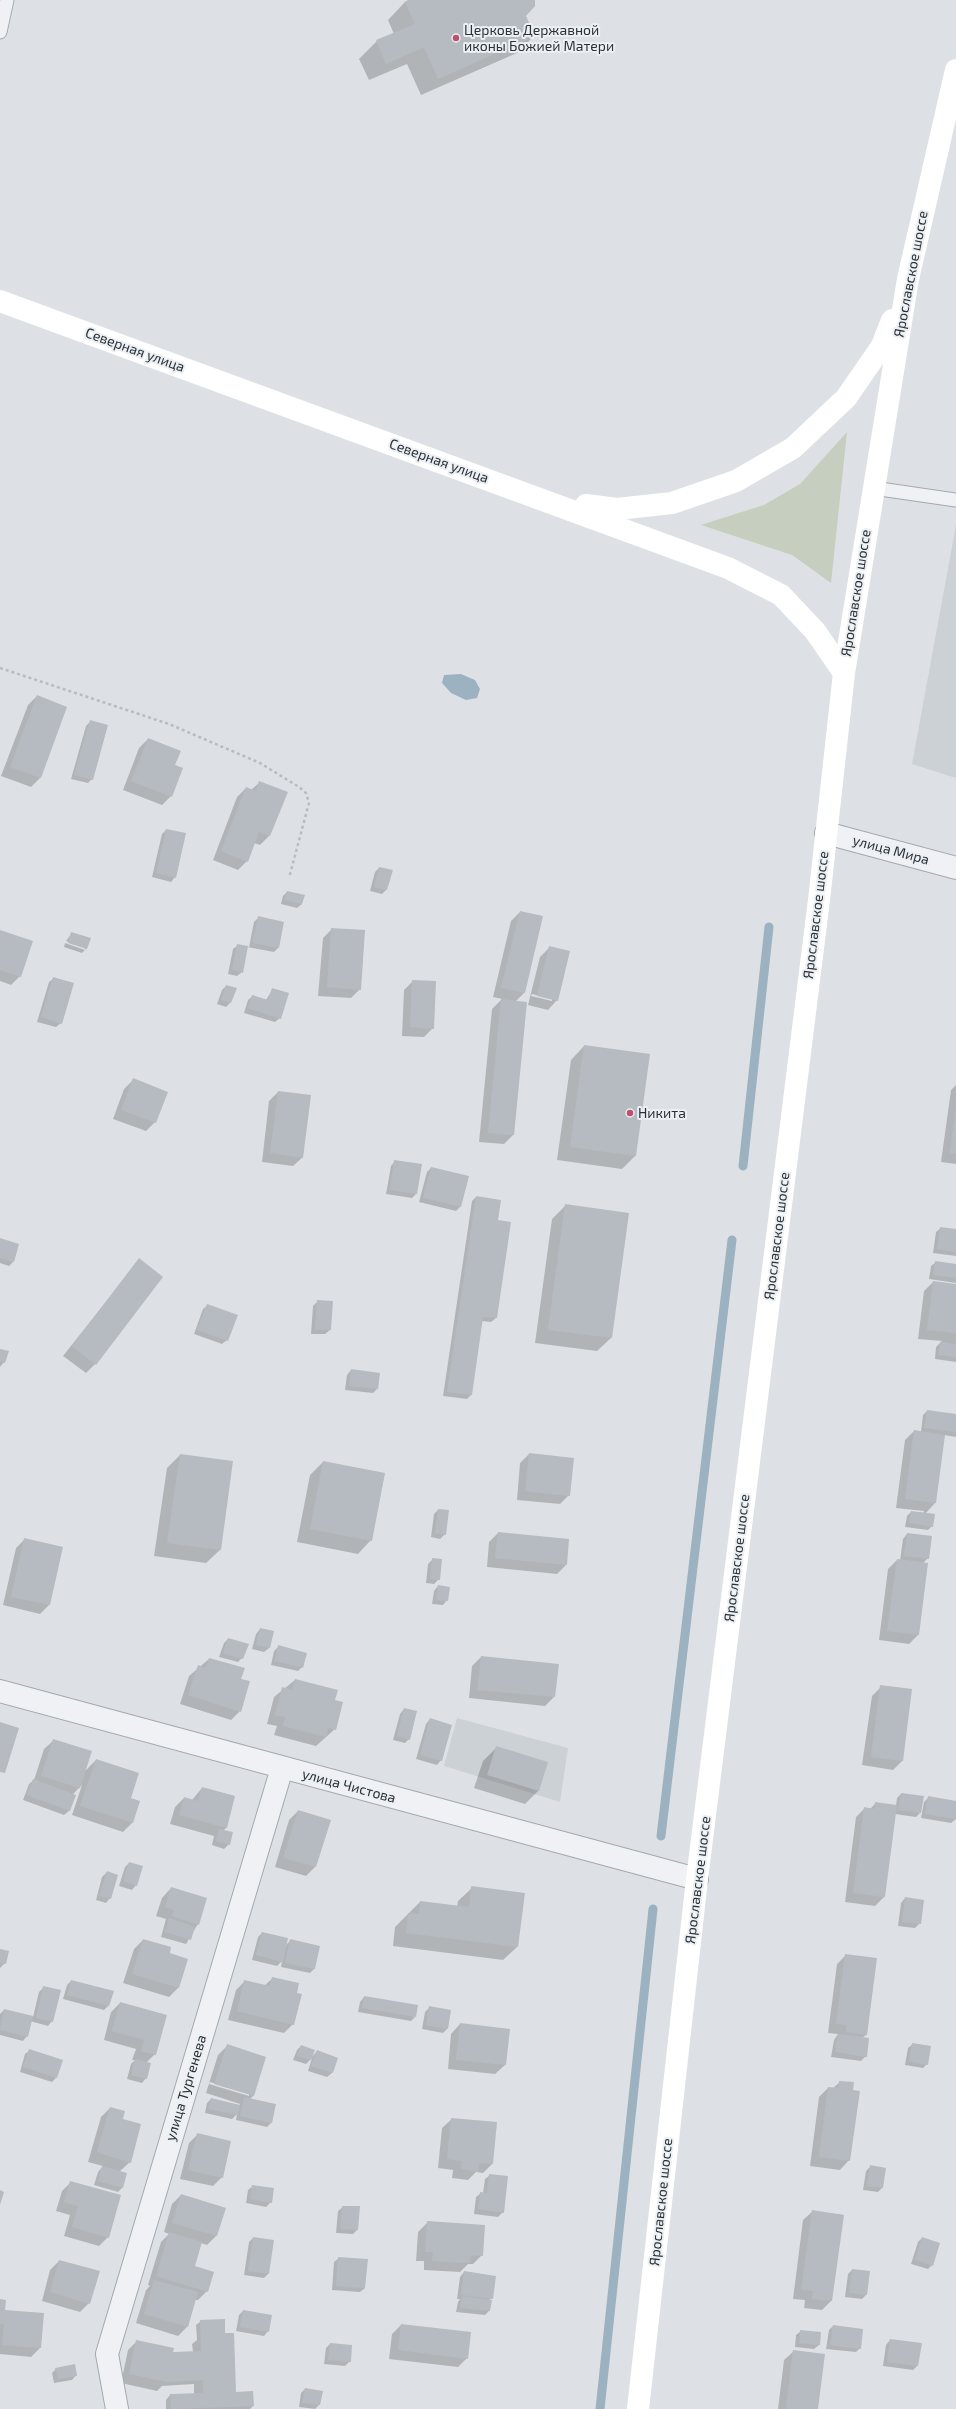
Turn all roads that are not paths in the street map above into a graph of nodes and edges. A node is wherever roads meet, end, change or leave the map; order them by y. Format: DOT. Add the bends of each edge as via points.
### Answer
graph roads {
  1 [pos="7,0"];
  2 [pos="0,32"];
  3 [pos="956,70"];
  4 [pos="908,279"];
  5 [pos="0,301"];
  6 [pos="873,488"];
  7 [pos="956,500"];
  8 [pos="551,501"];
  9 [pos="844,672"];
  10 [pos="826,833"];
  11 [pos="956,868"];
  12 [pos="0,1691"];
  13 [pos="282,1768"];
  14 [pos="697,1880"];
  15 [pos="117,2409"];
  16 [pos="638,2409"];
  1 -- 2 [label="lane"];
  3 -- 4 [label="main road, Ярославское шоссе"];
  4 -- 6 [label="main road, Ярославское шоссе"];
  4 -- 8 [label="main road" via="878,352 846,398 793,448 736,481 672,502 617,509"];
  5 -- 8 [label="main road, Северная улица"];
  6 -- 7 [label="lane"];
  6 -- 9 [label="main road, Ярославское шоссе"];
  8 -- 9 [label="main road, Северная улица" via="681,549 759,582 781,596 800,613"];
  9 -- 10 [label="main road, Ярославское шоссе"];
  10 -- 11 [label="street, улица Мира"];
  10 -- 14 [label="main road, Ярославское шоссе"];
  12 -- 13 [label="street, улица Чистова"];
  13 -- 14 [label="street, улица Чистова"];
  13 -- 15 [label="street, улица Тургенева" via="107,2354"];
  14 -- 16 [label="main road, Ярославское шоссе"];
}
